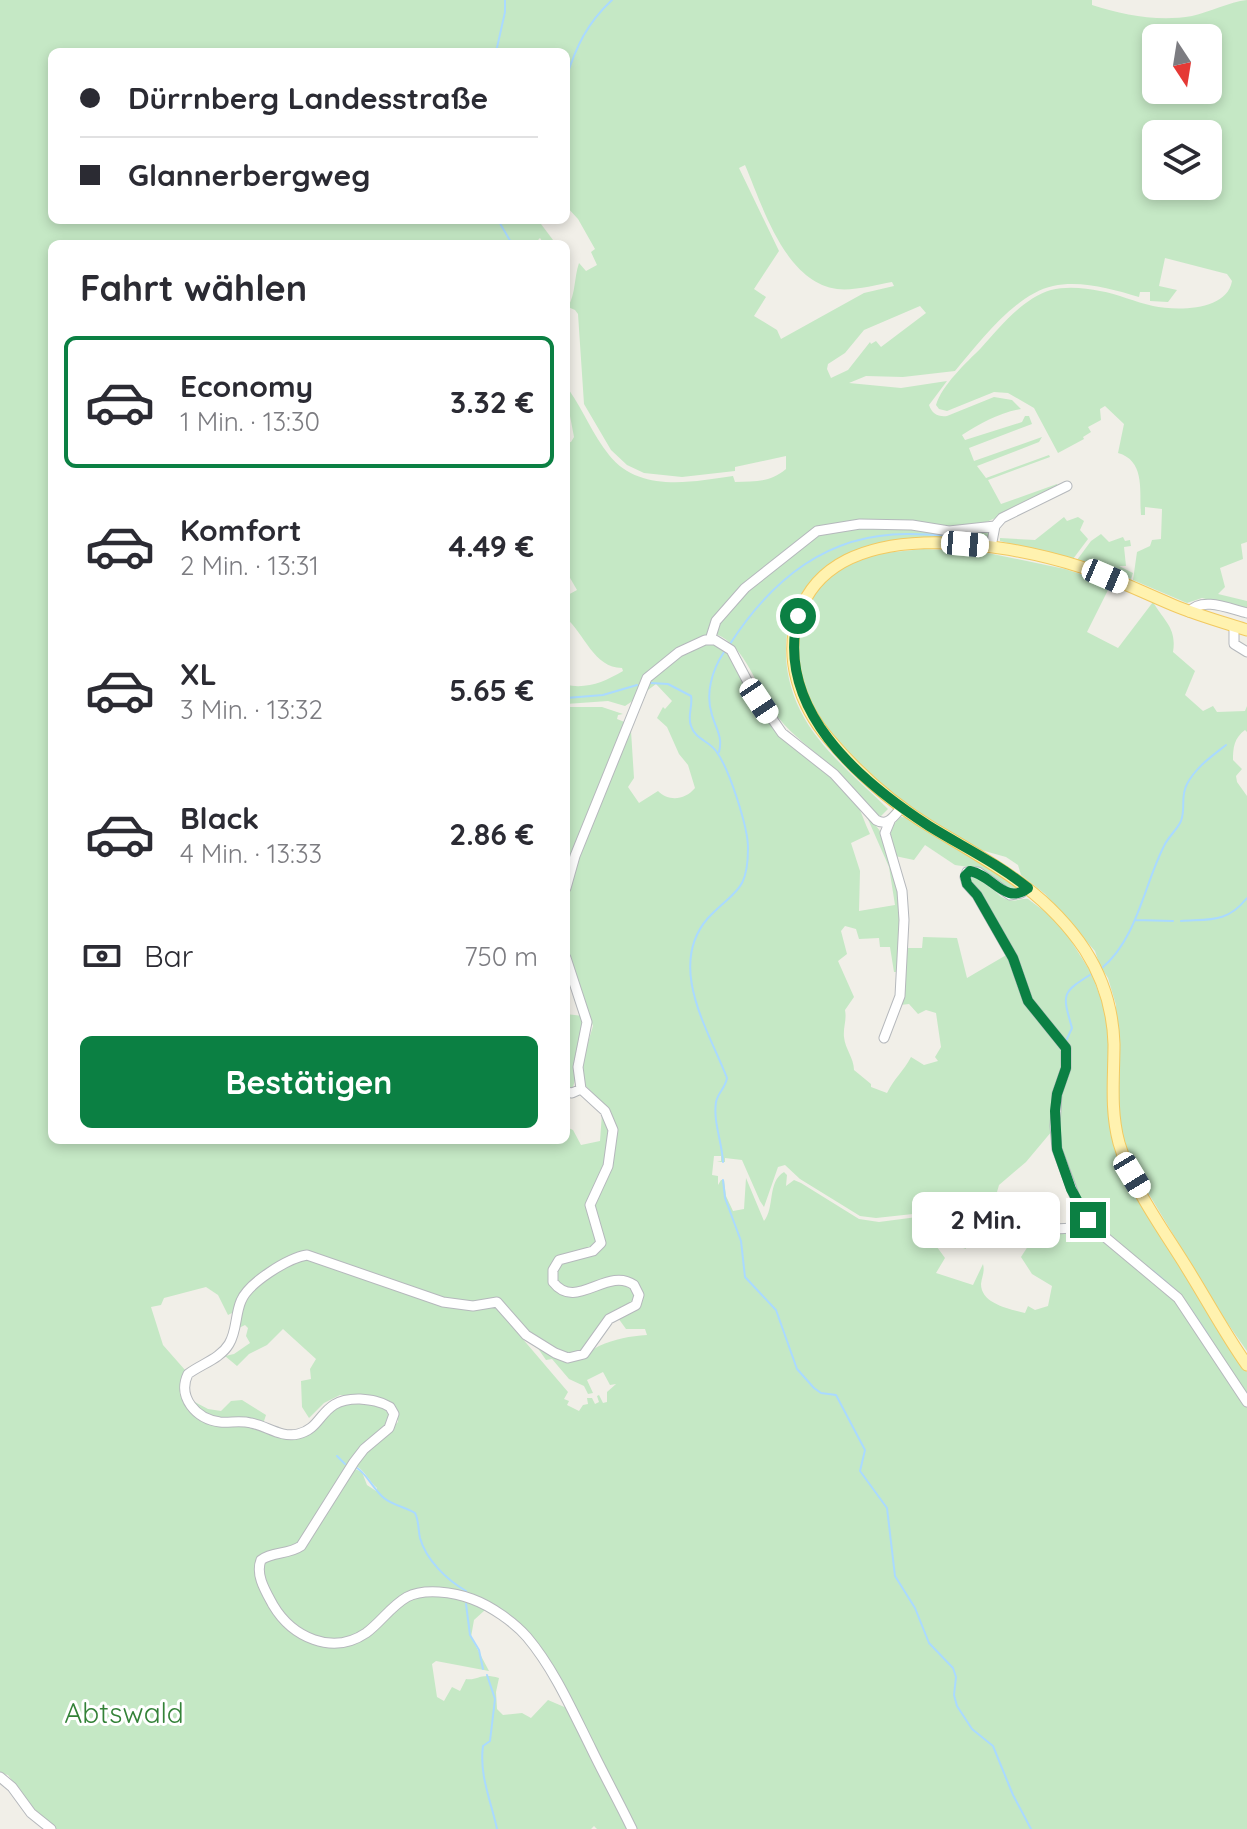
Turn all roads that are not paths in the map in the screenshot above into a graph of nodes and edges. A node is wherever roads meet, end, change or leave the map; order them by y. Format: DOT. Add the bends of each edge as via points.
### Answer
graph roads {
  1 [pos="1067,486"];
  2 [pos="995,526"];
  3 [pos="991,547"];
  4 [pos="1189,612"];
  5 [pos="1247,613"];
  6 [pos="1234,626"];
  7 [pos="1247,630"];
  8 [pos="710,640"];
  9 [pos="1247,652"];
  10 [pos="902,807"];
  11 [pos="876,820"];
  12 [pos="890,821"];
  13 [pos="886,836"];
  14 [pos="570,874"];
  15 [pos="1028,888"];
  16 [pos="570,979"];
  17 [pos="884,1038"];
  18 [pos="581,1089"];
  19 [pos="570,1092"];
  20 [pos="964,1222"];
  21 [pos="1093,1227"];
  22 [pos="1247,1365"];
  23 [pos="1247,1402"];
  24 [pos="0,1777"];
  25 [pos="51,1829"];
  26 [pos="632,1829"];
  1 -- 2 [label="street" via="1007,514"];
  2 -- 3 [label="street"];
  2 -- 8 [label="street" via="949,531 860,524 817,531 745,588 716,621"];
  3 -- 4 [label="main road" via="1081,567"];
  3 -- 10 [label="main road" via="901,545 859,554 820,578 798,616 794,665 810,712 853,765"];
  4 -- 5 [label="street" via="1203,603"];
  4 -- 6 [label="main road"];
  6 -- 7 [label="main road"];
  6 -- 9 [label="street" via="1234,644"];
  8 -- 11 [label="street" via="728,648 782,733 834,774"];
  8 -- 14 [label="street" via="685,648 647,678"];
  10 -- 12 [label="street"];
  10 -- 15 [label="main road"];
  11 -- 12 [label="street"];
  11 -- 13 [label="street"];
  12 -- 13 [label="street"];
  13 -- 17 [label="street" via="904,908 900,996"];
  15 -- 21 [label="street" via="1010,895 978,872 965,876 1013,958 1028,1001 1066,1048 1055,1111 1057,1149 1076,1200"];
  15 -- 22 [label="main road" via="1072,932 1096,970 1112,1019 1112,1105 1125,1160"];
  16 -- 18 [label="street" via="587,1022 578,1067"];
  18 -- 19 [label="street"];
  18 -- 26 [label="street" via="605,1111 613,1130 608,1166 590,1205 601,1243 593,1251 559,1260 553,1282 562,1291 576,1293 622,1279 639,1295 636,1305 609,1319 584,1354 568,1358 545,1348 497,1302 455,1305 307,1255 289,1261 245,1293 230,1343 188,1374 184,1389 189,1403 204,1417 252,1423 278,1433 308,1429 344,1400 390,1407 392,1424 359,1454 304,1543 261,1560 260,1576 273,1604 298,1632 328,1644 359,1638 400,1601 420,1593 470,1598 495,1612 522,1632 551,1673"];
  20 -- 21 [label="street" via="996,1216 1036,1230"];
  21 -- 23 [label="street" via="1178,1298"];
  24 -- 25 [label="street"];
}
